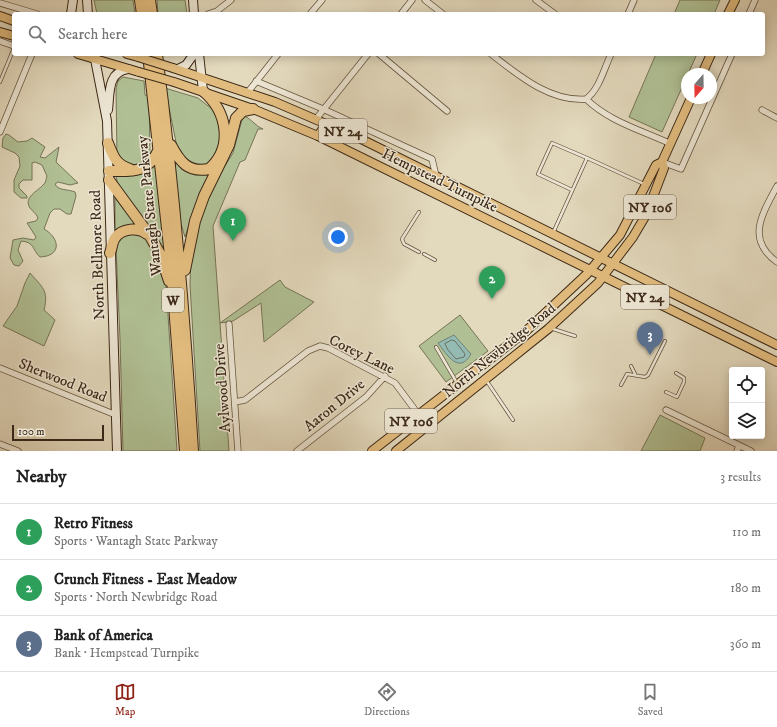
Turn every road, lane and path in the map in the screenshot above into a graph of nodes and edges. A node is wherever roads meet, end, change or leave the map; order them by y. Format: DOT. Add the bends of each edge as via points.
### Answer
graph roads {
  1 [pos="74,0"];
  2 [pos="87,0"];
  3 [pos="140,0"];
  4 [pos="150,0"];
  5 [pos="193,0"];
  6 [pos="230,0"];
  7 [pos="322,0"];
  8 [pos="412,0"];
  9 [pos="426,0"];
  10 [pos="536,0"];
  11 [pos="634,0"];
  12 [pos="735,0"];
  13 [pos="755,0"];
  14 [pos="0,3"];
  15 [pos="29,12"];
  16 [pos="71,12"];
  17 [pos="88,12"];
  18 [pos="142,12"];
  19 [pos="152,12"];
  20 [pos="194,12"];
  21 [pos="214,12"];
  22 [pos="312,12"];
  23 [pos="403,12"];
  24 [pos="441,12"];
  25 [pos="552,12"];
  26 [pos="629,12"];
  27 [pos="729,12"];
  28 [pos="750,12"];
  29 [pos="0,16"];
  30 [pos="12,20"];
  31 [pos="0,32"];
  32 [pos="12,35"];
  33 [pos="0,41"];
  34 [pos="12,46"];
  35 [pos="12,52"];
  36 [pos="31,56"];
  37 [pos="94,56"];
  38 [pos="143,56"];
  39 [pos="157,56"];
  40 [pos="193,56"];
  41 [pos="199,56"];
  42 [pos="276,56"];
  43 [pos="366,56"];
  44 [pos="381,56"];
  45 [pos="494,56"];
  46 [pos="610,56"];
  47 [pos="710,56"];
  48 [pos="731,56"];
  49 [pos="175,68"];
  50 [pos="705,68"];
  51 [pos="128,69"];
  52 [pos="201,76"];
  53 [pos="256,81"];
  54 [pos="0,82"];
  55 [pos="203,91"];
  56 [pos="248,92"];
  57 [pos="586,99"];
  58 [pos="688,104"];
  59 [pos="253,109"];
  60 [pos="323,109"];
  61 [pos="762,110"];
  62 [pos="447,111"];
  63 [pos="777,118"];
  64 [pos="316,119"];
  65 [pos="107,121"];
  66 [pos="0,132"];
  67 [pos="318,136"];
  68 [pos="169,140"];
  69 [pos="108,143"];
  70 [pos="671,144"];
  71 [pos="381,148"];
  72 [pos="159,149"];
  73 [pos="587,158"];
  74 [pos="662,162"];
  75 [pos="136,171"];
  76 [pos="109,175"];
  77 [pos="436,176"];
  78 [pos="645,185"];
  79 [pos="777,186"];
  80 [pos="572,190"];
  81 [pos="419,212"];
  82 [pos="552,234"];
  83 [pos="150,236"];
  84 [pos="419,252"];
  85 [pos="110,254"];
  86 [pos="424,254"];
  87 [pos="601,258"];
  88 [pos="435,260"];
  89 [pos="777,262"];
  90 [pos="613,264"];
  91 [pos="590,270"];
  92 [pos="603,277"];
  93 [pos="183,288"];
  94 [pos="172,292"];
  95 [pos="229,324"];
  96 [pos="550,328"];
  97 [pos="575,336"];
  98 [pos="665,341"];
  99 [pos="777,344"];
  100 [pos="436,347"];
  101 [pos="777,362"];
  102 [pos="631,366"];
  103 [pos="0,368"];
  104 [pos="479,368"];
  105 [pos="676,373"];
  106 [pos="636,375"];
  107 [pos="384,376"];
  108 [pos="486,380"];
  109 [pos="458,385"];
  110 [pos="621,385"];
  111 [pos="666,392"];
  112 [pos="235,402"];
  113 [pos="666,410"];
  114 [pos="116,415"];
  115 [pos="420,415"];
  116 [pos="513,420"];
  117 [pos="428,426"];
  118 [pos="0,444"];
  119 [pos="738,448"];
  120 [pos="18,451"];
  121 [pos="117,451"];
  122 [pos="185,451"];
  123 [pos="193,451"];
  124 [pos="238,451"];
  125 [pos="297,451"];
  126 [pos="372,451"];
  127 [pos="396,451"];
  128 [pos="751,451"];
  1 -- 16 [label="street"];
  2 -- 17 [label="street"];
  3 -- 18 [label="highway"];
  4 -- 19 [label="highway"];
  5 -- 20 [label="street"];
  6 -- 21 [label="street"];
  7 -- 22 [label="street"];
  8 -- 23 [label="street"];
  9 -- 24 [label="street"];
  10 -- 25 [label="street"];
  11 -- 26 [label="street"];
  12 -- 27 [label="main road"];
  13 -- 28 [label="street"];
  14 -- 15 [label="street"];
  29 -- 30 [label="main road"];
  31 -- 32 [label="main road"];
  33 -- 34 [label="street"];
  35 -- 54 [label="lane"];
  36 -- 66 [label="street"];
  37 -- 51 [label="main road, Hempstead Turnpike / NY 24"];
  37 -- 65 [label="street, North Bellmore Road"];
  38 -- 49 [label="main road, Hempstead Turnpike / NY 24, bridge"];
  38 -- 72 [label="highway, Wantagh State Parkway / W"];
  39 -- 68 [label="highway, Wantagh State Parkway / W"];
  40 -- 49 [label="street" via="190,61"];
  41 -- 52 [label="street"];
  42 -- 53 [label="street"];
  43 -- 60 [label="street"];
  44 -- 62 [label="street"];
  45 -- 57 [label="street" via="538,87 574,100"];
  46 -- 57 [label="street" via="597,86"];
  47 -- 50 [label="main road"];
  48 -- 74 [label="street" via="681,169"];
  49 -- 52 [label="main road, Hempstead Turnpike / NY 24"];
  51 -- 55 [label="main road, Hempstead Turnpike / NY 24, bridge"];
  51 -- 65 [label="street" via="117,73 111,81"];
  52 -- 55 [label="street"];
  52 -- 56 [label="main road, Hempstead Turnpike / NY 24"];
  53 -- 56 [label="street"];
  53 -- 60 [label="street, Hempstead Turnpike"];
  55 -- 59 [label="main road, Hempstead Turnpike / NY 24"];
  55 -- 68 [label="highway" via="212,99 224,122 224,145 221,155 209,168 201,170 186,166 179,160"];
  56 -- 64 [label="main road, Hempstead Turnpike / NY 24"];
  57 -- 70 [label="street" via="617,122"];
  58 -- 70 [label="main road, NY 106"];
  59 -- 67 [label="main road, Hempstead Turnpike / NY 24"];
  59 -- 93 [label="highway" via="244,110 238,115 229,145 202,202 190,237"];
  60 -- 64 [label="street"];
  60 -- 77 [label="street, Hempstead Turnpike" via="432,159"];
  61 -- 63 [label="street"];
  64 -- 71 [label="main road, Hempstead Turnpike / NY 24"];
  65 -- 69 [label="street, North Bellmore Road"];
  67 -- 71 [label="main road" via="322,130 329,130"];
  67 -- 91 [label="main road, Hempstead Turnpike / NY 24"];
  68 -- 93 [label="highway, Wantagh State Parkway / W"];
  69 -- 75 [label="highway" via="116,162"];
  69 -- 76 [label="street, North Bellmore Road"];
  70 -- 74 [label="main road, NY 106"];
  71 -- 77 [label="main road, Hempstead Turnpike / NY 24"];
  72 -- 75 [label="highway" via="149,165"];
  72 -- 94 [label="highway, Wantagh State Parkway / W"];
  73 -- 78 [label="lane"];
  73 -- 80 [label="lane"];
  73 -- 80 [label="lane" via="552,143 538,174"];
  74 -- 78 [label="main road, NY 106" via="656,165"];
  74 -- 90 [label="main road, NY 106" via="664,168 646,215"];
  75 -- 76 [label="highway"];
  76 -- 83 [label="highway"];
  76 -- 85 [label="street, North Bellmore Road"];
  77 -- 82 [label="main road, Hempstead Turnpike / NY 24"];
  78 -- 87 [label="main road, NY 106" via="620,235"];
  79 -- 89 [label="street" via="758,229 766,252"];
  80 -- 82 [label="lane"];
  81 -- 84 [label="lane" via="402,239 404,244"];
  82 -- 87 [label="main road, Hempstead Turnpike / NY 24"];
  83 -- 85 [label="highway" via="140,230 126,230 115,238"];
  83 -- 94 [label="highway" via="160,254"];
  85 -- 114 [label="street, North Bellmore Road"];
  86 -- 88 [label="lane"];
  87 -- 90 [label="main road, Hempstead Turnpike / NY 24"];
  87 -- 91 [label="main road, NY 106"];
  90 -- 92 [label="main road, North Newbridge Road / NY 106"];
  90 -- 99 [label="main road, Hempstead Turnpike / NY 24"];
  91 -- 92 [label="main road, Hempstead Turnpike / NY 24"];
  91 -- 104 [label="main road, North Newbridge Road / NY 106" via="525,332"];
  92 -- 96 [label="main road, North Newbridge Road / NY 106"];
  92 -- 101 [label="main road, Hempstead Turnpike / NY 24"];
  93 -- 123 [label="highway, Wantagh State Parkway / W"];
  94 -- 122 [label="highway, Wantagh State Parkway / W"];
  95 -- 112 [label="street, Aylwood Drive"];
  96 -- 97 [label="lane"];
  96 -- 108 [label="main road, North Newbridge Road / NY 106"];
  98 -- 106 [label="lane" via="649,373 645,377"];
  100 -- 109 [label="lane"];
  102 -- 106 [label="lane"];
  103 -- 114 [label="street, Sherwood Road"];
  104 -- 108 [label="main road"];
  104 -- 109 [label="main road, North Newbridge Road / NY 106"];
  105 -- 111 [label="lane" via="685,380 677,397"];
  106 -- 110 [label="lane" via="627,374"];
  107 -- 112 [label="street, Corey Lane" via="320,346 308,351 245,400"];
  107 -- 115 [label="street, Corey Lane" via="395,383"];
  107 -- 125 [label="street, Aaron Drive" via="366,397"];
  108 -- 116 [label="lane"];
  108 -- 117 [label="main road, North Newbridge Road / NY 106"];
  109 -- 115 [label="main road, North Newbridge Road / NY 106"];
  112 -- 124 [label="street, Aylwood Drive"];
  113 -- 119 [label="street"];
  114 -- 121 [label="street, North Bellmore Road"];
  115 -- 117 [label="street, Corey Lane"];
  115 -- 126 [label="main road, North Newbridge Road / NY 106"];
  117 -- 127 [label="main road, North Newbridge Road / NY 106"];
  118 -- 120 [label="street"];
  119 -- 128 [label="street"];
}
